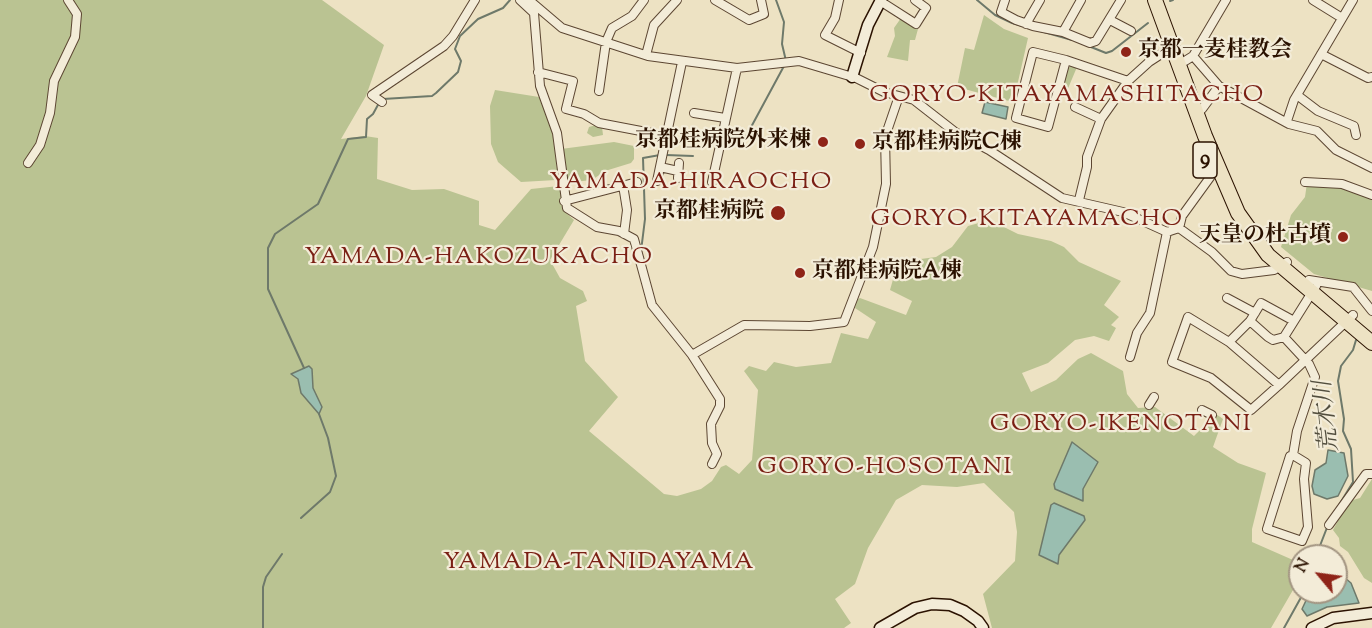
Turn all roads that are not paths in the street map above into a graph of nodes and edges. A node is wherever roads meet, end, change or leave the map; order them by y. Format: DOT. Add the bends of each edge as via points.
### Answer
graph roads {
  1 [pos="68,0"];
  2 [pos="475,0"];
  3 [pos="520,0"];
  4 [pos="529,0"];
  5 [pos="644,0"];
  6 [pos="677,0"];
  7 [pos="715,0"];
  8 [pos="761,0"];
  9 [pos="839,0"];
  10 [pos="880,0"];
  11 [pos="915,0"];
  12 [pos="1005,0"];
  13 [pos="1040,0"];
  14 [pos="1081,0"];
  15 [pos="1121,0"];
  16 [pos="1146,0"];
  17 [pos="1155,0"];
  18 [pos="1162,0"];
  19 [pos="1226,0"];
  20 [pos="1313,0"];
  21 [pos="1353,0"];
  22 [pos="1342,18"];
  23 [pos="1110,20"];
  24 [pos="1026,24"];
  25 [pos="1131,31"];
  26 [pos="1063,32"];
  27 [pos="606,42"];
  28 [pos="1166,51"];
  29 [pos="861,53"];
  30 [pos="1321,54"];
  31 [pos="646,55"];
  32 [pos="1189,59"];
  33 [pos="1066,60"];
  34 [pos="682,62"];
  35 [pos="737,69"];
  36 [pos="538,72"];
  37 [pos="852,77"];
  38 [pos="1372,77"];
  39 [pos="1128,81"];
  40 [pos="1219,86"];
  41 [pos="599,91"];
  42 [pos="1297,95"];
  43 [pos="899,96"];
  44 [pos="381,101"];
  45 [pos="1075,106"];
  46 [pos="1202,109"];
  47 [pos="694,113"];
  48 [pos="725,118"];
  49 [pos="1101,119"];
  50 [pos="1287,121"];
  51 [pos="1356,135"];
  52 [pos="667,136"];
  53 [pos="28,163"];
  54 [pos="660,167"];
  55 [pos="1372,168"];
  56 [pos="679,171"];
  57 [pos="1211,176"];
  58 [pos="657,181"];
  59 [pos="637,182"];
  60 [pos="712,182"];
  61 [pos="1305,182"];
  62 [pos="623,185"];
  63 [pos="1372,195"];
  64 [pos="1079,200"];
  65 [pos="564,201"];
  66 [pos="1179,228"];
  67 [pos="1167,232"];
  68 [pos="624,234"];
  69 [pos="1271,253"];
  70 [pos="1283,264"];
  71 [pos="1312,286"];
  72 [pos="1227,298"];
  73 [pos="1372,310"];
  74 [pos="1252,317"];
  75 [pos="1350,318"];
  76 [pos="1294,321"];
  77 [pos="1372,333"];
  78 [pos="1284,337"];
  79 [pos="1229,342"];
  80 [pos="1372,343"];
  81 [pos="692,355"];
  82 [pos="1130,357"];
  83 [pos="1305,360"];
  84 [pos="1279,385"];
  85 [pos="1154,397"];
  86 [pos="1149,405"];
  87 [pos="1202,410"];
  88 [pos="1212,415"];
  89 [pos="1293,455"];
  90 [pos="712,464"];
  91 [pos="1372,474"];
  92 [pos="1329,525"];
  93 [pos="1372,613"];
  94 [pos="880,628"];
  95 [pos="983,628"];
  96 [pos="1312,628"];
  1 -- 53 [label="street" via="77,14 75,37 54,81 40,145"];
  2 -- 44 [label="street" via="453,36 426,60 372,95"];
  3 -- 36 [label="street" via="534,13"];
  4 -- 27 [label="street" via="562,28"];
  5 -- 27 [label="street" via="632,16 612,28"];
  6 -- 31 [label="street" via="654,25"];
  7 -- 8 [label="street" via="749,20 764,14"];
  9 -- 29 [label="street" via="825,35"];
  10 -- 11 [label="street" via="916,24 926,8"];
  10 -- 29 [label="street"];
  12 -- 24 [label="street" via="1001,12"];
  13 -- 24 [label="street"];
  14 -- 26 [label="street"];
  15 -- 23 [label="street"];
  16 -- 28 [label="highway"];
  17 -- 69 [label="highway, 9" via="1233,200"];
  18 -- 32 [label="highway"];
  19 -- 32 [label="street"];
  20 -- 22 [label="street"];
  21 -- 22 [label="street"];
  22 -- 30 [label="street"];
  23 -- 25 [label="street"];
  23 -- 26 [label="street" via="1096,41 1090,43"];
  24 -- 26 [label="street"];
  27 -- 31 [label="street"];
  27 -- 41 [label="street"];
  28 -- 39 [label="street"];
  28 -- 57 [label="highway, 9"];
  29 -- 37 [label="street"];
  30 -- 38 [label="street"];
  30 -- 42 [label="street"];
  31 -- 34 [label="street"];
  32 -- 40 [label="street"];
  32 -- 46 [label="highway"];
  33 -- 33 [label="street" via="1033,52 1016,118 1048,127"];
  33 -- 39 [label="street"];
  34 -- 35 [label="street"];
  34 -- 52 [label="street"];
  35 -- 37 [label="street" via="799,61"];
  35 -- 48 [label="street"];
  36 -- 52 [label="street" via="573,81 566,109 599,123"];
  36 -- 65 [label="street" via="557,133"];
  37 -- 43 [label="street"];
  39 -- 49 [label="street"];
  40 -- 46 [label="street"];
  40 -- 50 [label="street"];
  42 -- 50 [label="street"];
  42 -- 51 [label="street" via="1318,111 1354,126"];
  43 -- 64 [label="street" via="914,100 955,132 1004,159 1047,190 1062,198"];
  43 -- 81 [label="street" via="885,137 886,184 873,247 844,322 744,325"];
  45 -- 49 [label="street"];
  46 -- 69 [label="highway" via="1228,176"];
  47 -- 48 [label="street"];
  48 -- 60 [label="street"];
  49 -- 64 [label="street" via="1087,157"];
  50 -- 55 [label="street" via="1317,131 1336,150"];
  52 -- 54 [label="street"];
  54 -- 56 [label="street"];
  54 -- 58 [label="street"];
  57 -- 66 [label="street" via="1182,216"];
  57 -- 69 [label="highway, 9" via="1239,225"];
  59 -- 62 [label="street"];
  61 -- 63 [label="street" via="1342,184"];
  62 -- 65 [label="street"];
  62 -- 68 [label="street" via="627,210"];
  64 -- 67 [label="street" via="1123,212"];
  65 -- 68 [label="street" via="575,215 597,227"];
  66 -- 67 [label="street"];
  66 -- 70 [label="street" via="1232,271 1242,274"];
  67 -- 82 [label="street" via="1150,313 1137,333"];
  68 -- 81 [label="street" via="634,238 637,245 652,304"];
  69 -- 70 [label="highway, 9"];
  70 -- 71 [label="highway, 9"];
  71 -- 73 [label="street" via="1353,287"];
  71 -- 75 [label="highway, 9"];
  71 -- 76 [label="street"];
  72 -- 74 [label="street"];
  74 -- 76 [label="street" via="1261,303"];
  74 -- 78 [label="street" via="1268,337"];
  74 -- 79 [label="street"];
  75 -- 77 [label="highway, 9"];
  75 -- 80 [label="highway, 9"];
  75 -- 83 [label="street"];
  76 -- 78 [label="street"];
  78 -- 83 [label="street"];
  79 -- 84 [label="street"];
  79 -- 84 [label="street" via="1188,317 1172,362 1211,378 1251,410"];
  81 -- 90 [label="street" via="720,399 711,424 717,454"];
  83 -- 84 [label="street"];
  83 -- 89 [label="street" via="1314,377"];
  85 -- 86 [label="street"];
  87 -- 88 [label="street"];
  89 -- 89 [label="street" via="1306,463 1308,527 1302,542 1267,529"];
  91 -- 92 [label="street" via="1366,474"];
  93 -- 96 [label="street" via="1333,618"];
  94 -- 95 [label="street" via="915,608 932,604 964,611"];
}
